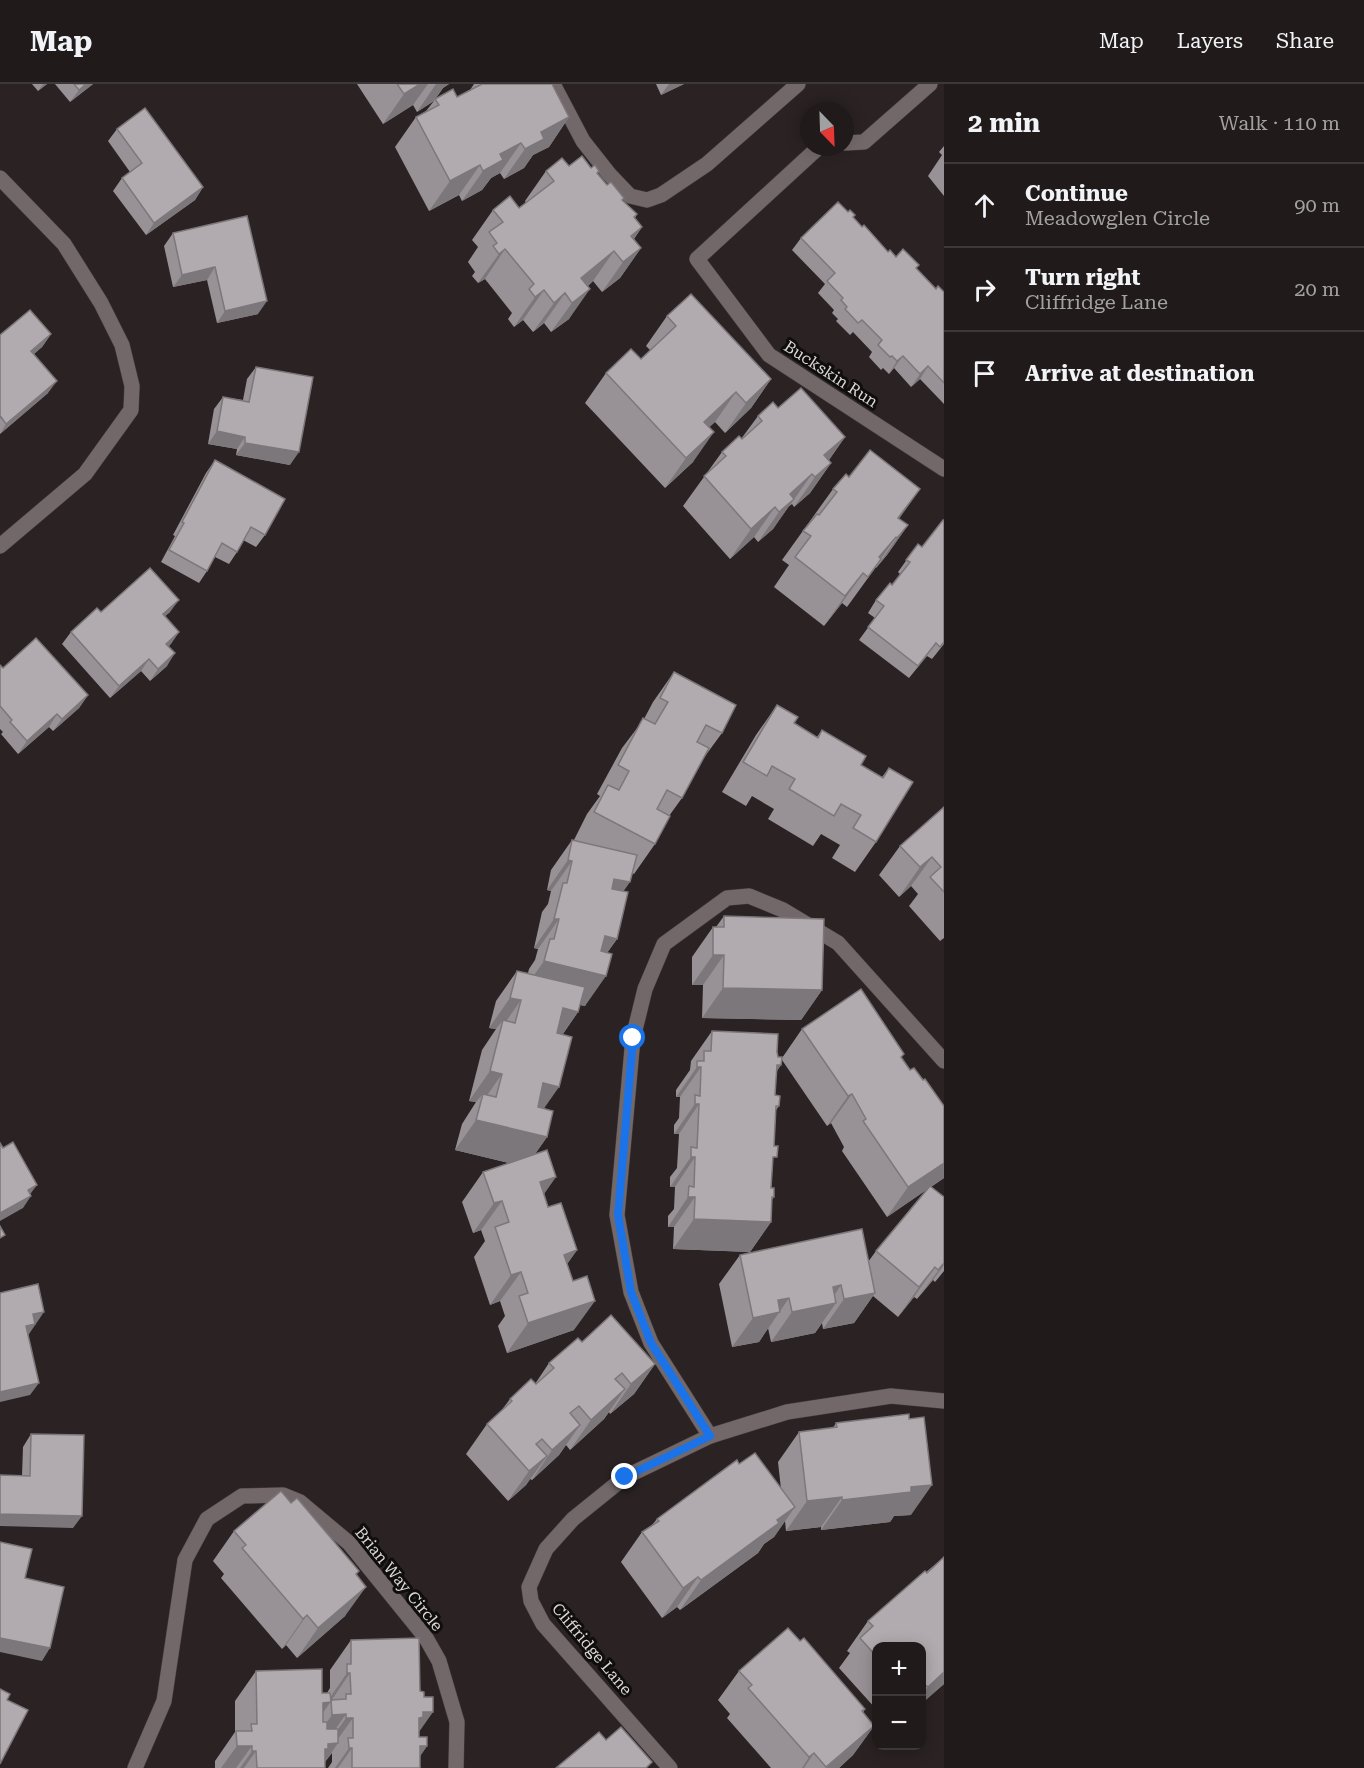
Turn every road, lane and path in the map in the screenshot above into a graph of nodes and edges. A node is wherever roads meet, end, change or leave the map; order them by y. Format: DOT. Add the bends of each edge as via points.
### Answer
graph roads {
  1 [pos="553,84"];
  2 [pos="798,84"];
  3 [pos="930,84"];
  4 [pos="854,143"];
  5 [pos="809,156"];
  6 [pos="0,178"];
  7 [pos="944,469"];
  8 [pos="0,546"];
  9 [pos="944,1061"];
  10 [pos="944,1401"];
  11 [pos="710,1436"];
  12 [pos="135,1768"];
  13 [pos="456,1768"];
  14 [pos="670,1768"];
  1 -- 2 [label="street" via="583,141 609,174 630,196 647,200 707,164"];
  3 -- 4 [label="street" via="864,142"];
  5 -- 7 [label="street, Buckskin Run" via="697,259 769,355"];
  6 -- 8 [label="street" via="64,244 122,345 132,386 131,410 85,474"];
  9 -- 11 [label="street" via="838,943 783,910 749,896 727,897 664,944 645,989 633,1038 618,1215 631,1292 651,1343"];
  10 -- 11 [label="street, Cliffridge Lane" via="891,1396 856,1401 787,1412"];
  11 -- 14 [label="street, Cliffridge Lane" via="625,1477 573,1519 546,1549 529,1587 531,1601 543,1624"];
  12 -- 13 [label="street, Brian Way Circle" via="164,1701 185,1560 207,1519 242,1496 283,1494 300,1502 349,1543 426,1638 439,1661 457,1722"];
}
